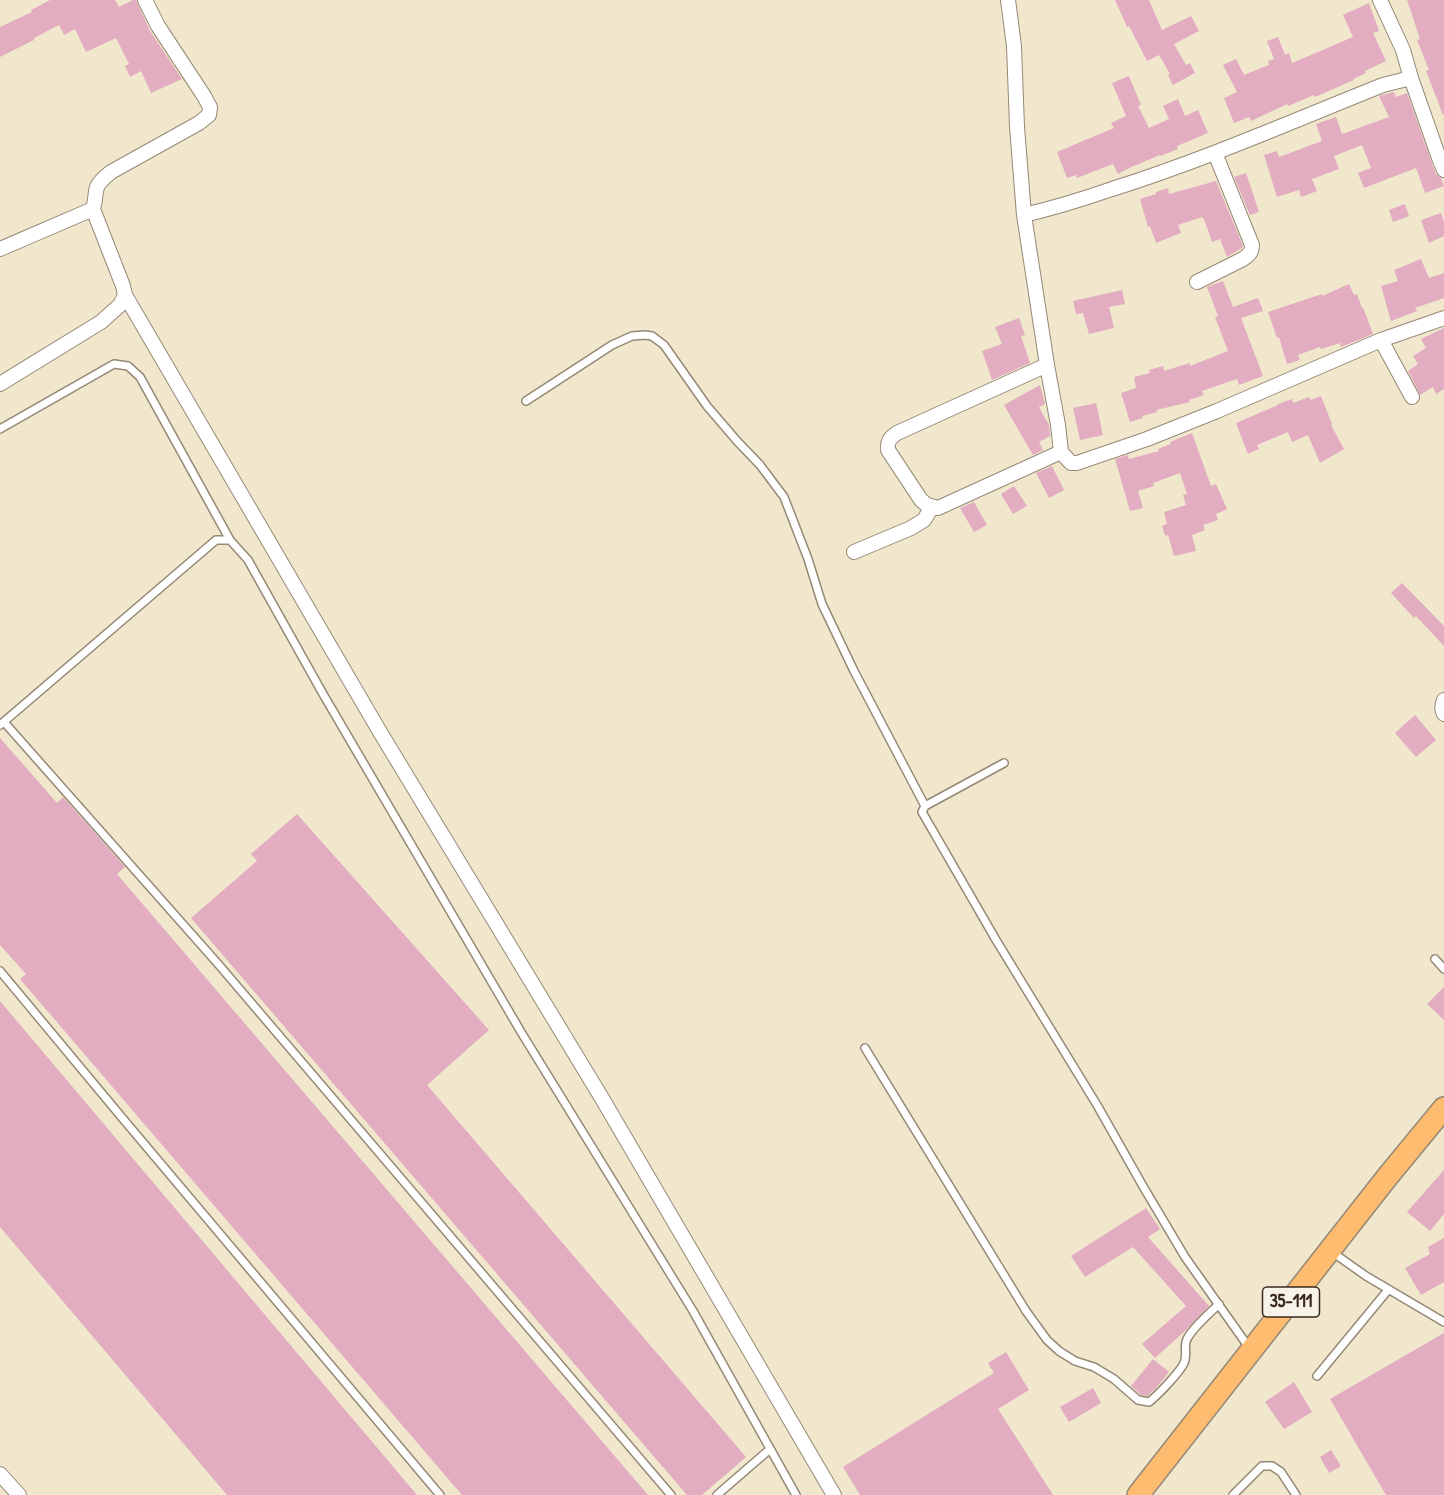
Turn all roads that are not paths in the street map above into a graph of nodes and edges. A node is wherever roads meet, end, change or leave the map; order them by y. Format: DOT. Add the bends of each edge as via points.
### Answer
graph roads {
  1 [pos="145,0"];
  2 [pos="1008,0"];
  3 [pos="1380,0"];
  4 [pos="1411,78"];
  5 [pos="1215,153"];
  6 [pos="1444,170"];
  7 [pos="93,209"];
  8 [pos="1024,215"];
  9 [pos="0,249"];
  10 [pos="1197,282"];
  11 [pos="124,295"];
  12 [pos="1444,318"];
  13 [pos="1380,340"];
  14 [pos="1047,365"];
  15 [pos="0,384"];
  16 [pos="1412,397"];
  17 [pos="526,401"];
  18 [pos="0,429"];
  19 [pos="1061,452"];
  20 [pos="932,507"];
  21 [pos="230,540"];
  22 [pos="854,552"];
  23 [pos="1444,700"];
  24 [pos="1444,714"];
  25 [pos="2,724"];
  26 [pos="1004,763"];
  27 [pos="925,806"];
  28 [pos="1435,959"];
  29 [pos="1444,969"];
  30 [pos="0,971"];
  31 [pos="865,1048"];
  32 [pos="1444,1108"];
  33 [pos="1336,1255"];
  34 [pos="1388,1290"];
  35 [pos="1219,1304"];
  36 [pos="1444,1322"];
  37 [pos="1252,1351"];
  38 [pos="1317,1376"];
  39 [pos="770,1449"];
  40 [pos="0,1474"];
  41 [pos="1144,1493"];
  42 [pos="19,1495"];
  43 [pos="440,1495"];
  44 [pos="671,1495"];
  45 [pos="717,1495"];
  46 [pos="796,1495"];
  47 [pos="834,1495"];
  48 [pos="1233,1495"];
  49 [pos="1296,1495"];
  1 -- 7 [label="street" via="204,96 210,107 209,116 111,172 99,182"];
  2 -- 8 [label="street"];
  3 -- 4 [label="street"];
  4 -- 5 [label="street" via="1372,89"];
  4 -- 6 [label="street"];
  5 -- 8 [label="street" via="1136,182"];
  5 -- 10 [label="street" via="1252,250 1243,259"];
  7 -- 9 [label="street"];
  7 -- 11 [label="street"];
  8 -- 14 [label="street"];
  11 -- 15 [label="street" via="101,322"];
  11 -- 47 [label="street"];
  12 -- 13 [label="street"];
  13 -- 16 [label="street"];
  13 -- 19 [label="street" via="1147,439 1077,463 1071,463"];
  14 -- 19 [label="street"];
  14 -- 20 [label="street" via="891,437 888,450 921,500"];
  17 -- 27 [label="lane" via="632,336 652,336 664,345 707,406 784,497 822,604"];
  18 -- 21 [label="lane" via="114,364 128,366 140,377"];
  19 -- 20 [label="street" via="944,506"];
  20 -- 22 [label="street" via="924,520 911,528"];
  21 -- 25 [label="lane" via="216,540"];
  21 -- 39 [label="lane" via="248,560 521,1032 693,1311"];
  23 -- 24 [label="street"];
  25 -- 44 [label="lane" via="219,965"];
  26 -- 27 [label="lane"];
  27 -- 35 [label="lane" via="922,812 928,824 996,940 1185,1257"];
  28 -- 29 [label="lane"];
  30 -- 43 [label="lane"];
  31 -- 35 [label="lane" via="1026,1311 1059,1351 1114,1379 1138,1400 1149,1402 1184,1364 1187,1338"];
  32 -- 33 [label="main road, 35-111" via="1388,1176"];
  33 -- 34 [label="lane"];
  33 -- 37 [label="main road, 35-111"];
  34 -- 36 [label="lane"];
  34 -- 38 [label="lane"];
  35 -- 37 [label="lane"];
  37 -- 41 [label="main road, 35-111"];
  39 -- 45 [label="lane"];
  39 -- 46 [label="lane"];
  40 -- 42 [label="street"];
  48 -- 49 [label="lane" via="1262,1466 1272,1466 1281,1472"];
}
